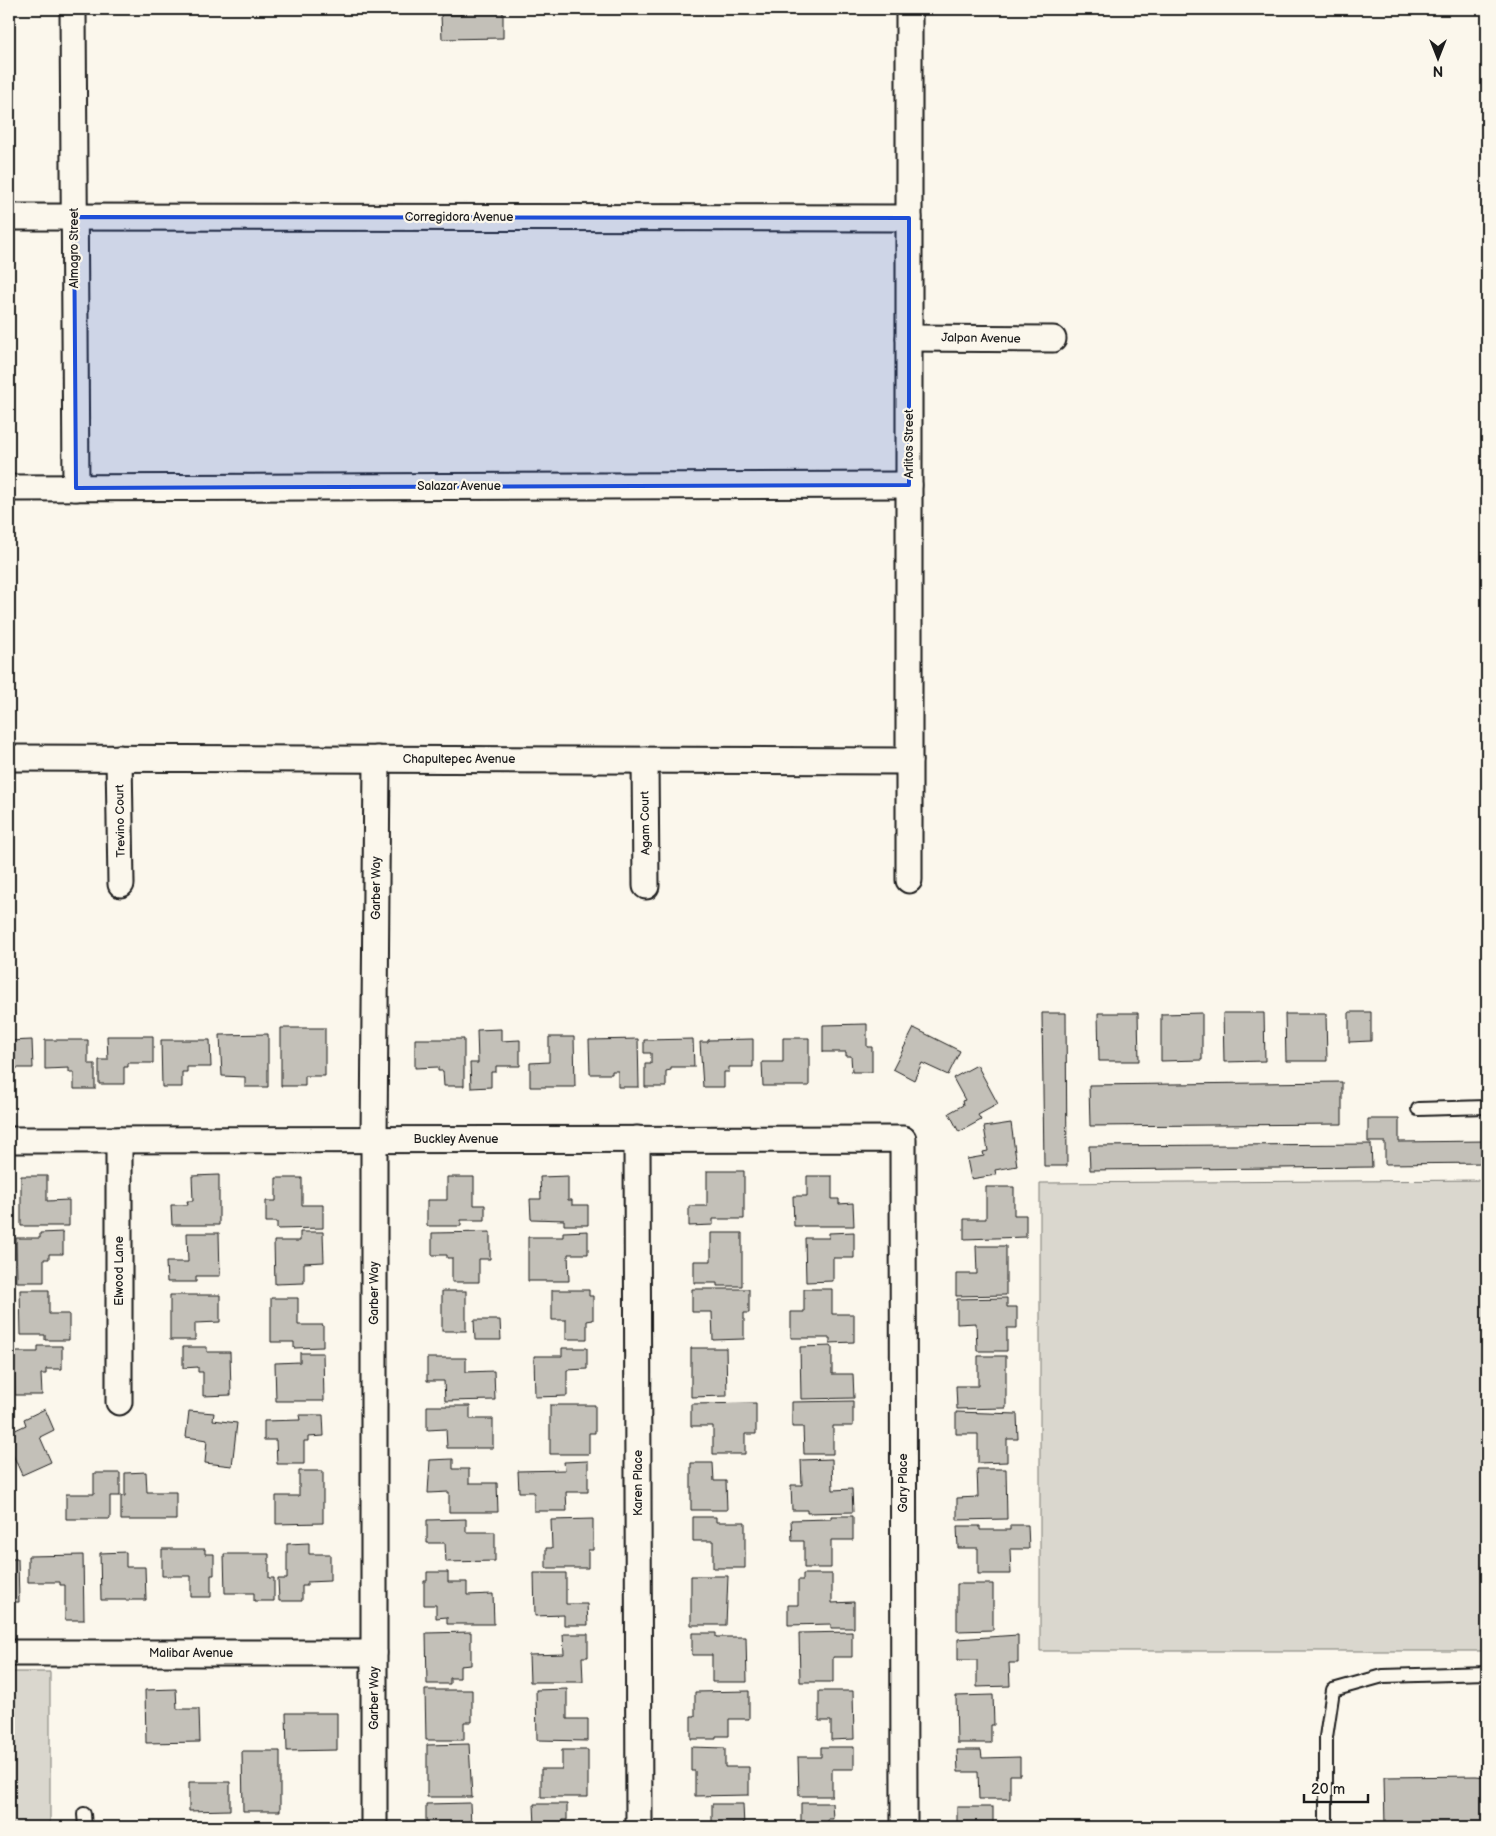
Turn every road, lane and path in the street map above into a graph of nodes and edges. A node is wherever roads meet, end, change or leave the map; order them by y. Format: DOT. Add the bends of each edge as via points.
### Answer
graph roads {
  1 [pos="73,9"];
  2 [pos="909,9"];
  3 [pos="9,217"];
  4 [pos="74,217"];
  5 [pos="909,218"];
  6 [pos="909,338"];
  7 [pos="1053,339"];
  8 [pos="909,485"];
  9 [pos="9,488"];
  10 [pos="76,488"];
  11 [pos="9,758"];
  12 [pos="119,758"];
  13 [pos="377,759"];
  14 [pos="645,760"];
  15 [pos="909,761"];
  16 [pos="909,880"];
  17 [pos="121,884"];
  18 [pos="646,886"];
  19 [pos="1487,1107"];
  20 [pos="1418,1109"];
  21 [pos="374,1139"];
  22 [pos="637,1139"];
  23 [pos="903,1139"];
  24 [pos="9,1140"];
  25 [pos="119,1140"];
  26 [pos="119,1402"];
  27 [pos="9,1653"];
  28 [pos="374,1653"];
  29 [pos="1487,1673"];
  30 [pos="84,1814"];
  31 [pos="85,1827"];
  32 [pos="374,1827"];
  33 [pos="638,1827"];
  34 [pos="904,1827"];
  35 [pos="1326,1827"];
  1 -- 4 [label="street, Almagro Street"];
  2 -- 5 [label="street, Arlitos Street"];
  3 -- 4 [label="street, Corregidora Avenue"];
  4 -- 5 [label="street, Corregidora Avenue"];
  4 -- 10 [label="street, Almagro Street"];
  5 -- 6 [label="street, Arlitos Street"];
  6 -- 7 [label="street, Jalpan Avenue"];
  6 -- 8 [label="street, Arlitos Street"];
  8 -- 10 [label="street, Salazar Avenue"];
  8 -- 15 [label="street, Arlitos Street"];
  9 -- 10 [label="street, Salazar Avenue"];
  11 -- 12 [label="street, Chapultepec Avenue"];
  12 -- 13 [label="street, Chapultepec Avenue"];
  12 -- 17 [label="street, Trevino Court"];
  13 -- 14 [label="street, Chapultepec Avenue"];
  13 -- 21 [label="street, Garber Way"];
  14 -- 15 [label="street, Chapultepec Avenue"];
  14 -- 18 [label="street, Agam Court"];
  15 -- 16 [label="street, Arlitos Street"];
  19 -- 20 [label="lane"];
  21 -- 22 [label="street, Buckley Avenue"];
  21 -- 25 [label="street, Buckley Avenue"];
  21 -- 28 [label="street, Garber Way"];
  22 -- 23 [label="street, Buckley Avenue"];
  22 -- 33 [label="street, Karen Place"];
  23 -- 34 [label="street, Gary Place"];
  24 -- 25 [label="street, Buckley Avenue"];
  25 -- 26 [label="street, Elwood Lane"];
  27 -- 28 [label="street, Malibar Avenue"];
  28 -- 32 [label="street, Garber Way"];
  29 -- 35 [label="lane" via="1383,1676 1333,1690 1326,1737"];
  30 -- 31 [label="lane"];
}
